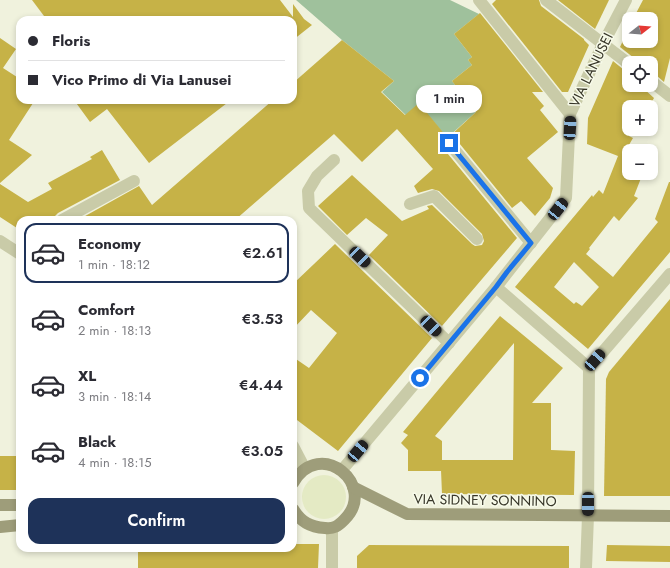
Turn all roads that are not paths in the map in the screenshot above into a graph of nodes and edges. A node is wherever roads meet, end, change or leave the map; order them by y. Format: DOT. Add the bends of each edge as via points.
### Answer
graph roads {
  1 [pos="479,0"];
  2 [pos="546,0"];
  3 [pos="626,0"];
  4 [pos="603,44"];
  5 [pos="622,59"];
  6 [pos="658,85"];
  7 [pos="669,91"];
  8 [pos="570,114"];
  9 [pos="449,143"];
  10 [pos="334,160"];
  11 [pos="134,181"];
  12 [pos="410,204"];
  13 [pos="69,216"];
  14 [pos="477,239"];
  15 [pos="0,241"];
  16 [pos="531,243"];
  17 [pos="16,248"];
  18 [pos="670,274"];
  19 [pos="496,287"];
  20 [pos="449,343"];
  21 [pos="589,368"];
  22 [pos="297,454"];
  23 [pos="305,469"];
  24 [pos="342,470"];
  25 [pos="297,477"];
  26 [pos="353,487"];
  27 [pos="0,505"];
  28 [pos="16,505"];
  29 [pos="297,514"];
  30 [pos="588,516"];
  31 [pos="670,516"];
  32 [pos="16,525"];
  33 [pos="0,527"];
  34 [pos="332,529"];
  35 [pos="332,568"];
  36 [pos="586,568"];
  1 -- 8 [label="street"];
  2 -- 4 [label="street"];
  3 -- 4 [label="street, VIA LANUSEI"];
  4 -- 5 [label="street"];
  4 -- 8 [label="street, VIA LANUSEI"];
  6 -- 7 [label="street"];
  8 -- 16 [label="street, VIA LANUSEI" via="566,198"];
  9 -- 16 [label="street"];
  10 -- 20 [label="street" via="317,176 308,191 309,208"];
  11 -- 13 [label="street"];
  12 -- 14 [label="street" via="434,196"];
  15 -- 17 [label="street"];
  16 -- 19 [label="street, VIA LANUSEI"];
  18 -- 21 [label="street"];
  19 -- 20 [label="street, VIA LANUSEI"];
  19 -- 21 [label="street"];
  20 -- 24 [label="street, VIA LANUSEI"];
  21 -- 30 [label="street"];
  22 -- 23 [label="street"];
  23 -- 24 [label="main road" via="330,464"];
  23 -- 25 [label="main road"];
  24 -- 26 [label="main road"];
  26 -- 30 [label="main road, VIA SIDNEY SONNINO" via="407,514"];
  26 -- 34 [label="main road" via="355,499 351,511"];
  27 -- 28 [label="main road"];
  29 -- 34 [label="main road" via="309,525"];
  30 -- 31 [label="main road, VIA SIDNEY SONNINO"];
  30 -- 36 [label="street"];
  32 -- 33 [label="main road"];
  34 -- 35 [label="street"];
}
